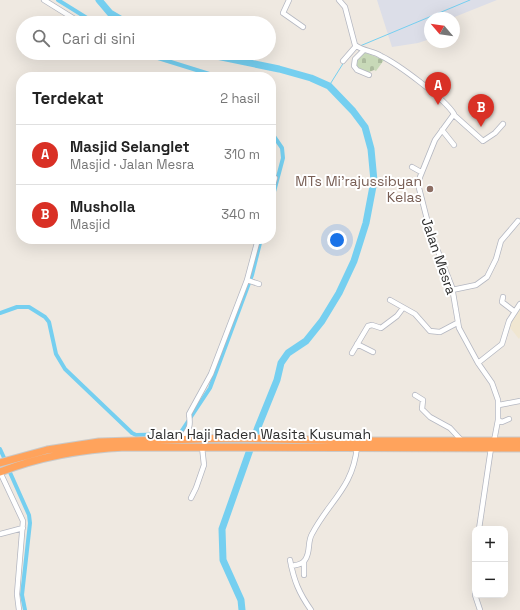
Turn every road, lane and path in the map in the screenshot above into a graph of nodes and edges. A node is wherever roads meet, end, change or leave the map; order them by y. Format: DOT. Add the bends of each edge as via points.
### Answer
graph roads {
  1 [pos="44,0"];
  2 [pos="290,0"];
  3 [pos="339,0"];
  4 [pos="70,16"];
  5 [pos="303,27"];
  6 [pos="360,48"];
  7 [pos="343,61"];
  8 [pos="369,75"];
  9 [pos="454,115"];
  10 [pos="503,124"];
  11 [pos="442,130"];
  12 [pos="454,145"];
  13 [pos="412,167"];
  14 [pos="421,172"];
  15 [pos="518,221"];
  16 [pos="257,244"];
  17 [pos="247,280"];
  18 [pos="259,284"];
  19 [pos="452,290"];
  20 [pos="503,297"];
  21 [pos="390,300"];
  22 [pos="520,304"];
  23 [pos="403,308"];
  24 [pos="515,312"];
  25 [pos="457,323"];
  26 [pos="358,344"];
  27 [pos="373,352"];
  28 [pos="352,353"];
  29 [pos="478,363"];
  30 [pos="414,395"];
  31 [pos="519,402"];
  32 [pos="499,405"];
  33 [pos="509,419"];
  34 [pos="498,420"];
  35 [pos="181,440"];
  36 [pos="520,441"];
  37 [pos="275,442"];
  38 [pos="463,442"];
  39 [pos="493,442"];
  40 [pos="451,444"];
  41 [pos="99,445"];
  42 [pos="202,447"];
  43 [pos="357,447"];
  44 [pos="520,448"];
  45 [pos="0,469"];
  46 [pos="191,498"];
  47 [pos="479,526"];
  48 [pos="23,528"];
  49 [pos="0,534"];
  50 [pos="290,560"];
  51 [pos="304,562"];
  52 [pos="291,566"];
  53 [pos="304,575"];
  54 [pos="476,598"];
  55 [pos="19,610"];
  56 [pos="311,610"];
  57 [pos="480,610"];
  1 -- 4 [label="street"];
  2 -- 5 [label="street" via="283,13"];
  3 -- 6 [label="street" via="345,7 352,38"];
  6 -- 7 [label="street"];
  6 -- 8 [label="street" via="354,66"];
  6 -- 9 [label="street" via="383,57 407,73 446,104"];
  9 -- 10 [label="street" via="483,141"];
  9 -- 11 [label="street, Jalan Mesra"];
  11 -- 12 [label="street"];
  11 -- 14 [label="street, Jalan Mesra"];
  13 -- 14 [label="street"];
  14 -- 19 [label="street, Jalan Mesra" via="421,202"];
  15 -- 19 [label="street" via="501,240 496,259 487,277 476,285"];
  16 -- 17 [label="street"];
  17 -- 18 [label="street"];
  17 -- 35 [label="street" via="208,380 190,418 189,429"];
  19 -- 25 [label="street, Jalan Mesra"];
  20 -- 24 [label="street" via="502,302"];
  21 -- 23 [label="street"];
  22 -- 24 [label="street"];
  23 -- 25 [label="street" via="415,314 426,328 434,332 440,332"];
  23 -- 26 [label="street" via="381,328 372,325 368,327"];
  24 -- 29 [label="street" via="506,327 502,344"];
  25 -- 29 [label="street, Jalan Mesra"];
  26 -- 27 [label="street"];
  26 -- 28 [label="street"];
  29 -- 32 [label="street, Jalan Mesra" via="492,383"];
  30 -- 38 [label="street" via="423,400 423,411 450,428"];
  31 -- 32 [label="street"];
  32 -- 34 [label="street, Jalan Mesra"];
  33 -- 34 [label="street" via="502,422"];
  34 -- 39 [label="street, Jalan Mesra"];
  35 -- 37 [label="highway, Jalan Haji Raden Wasita Kusumah" via="232,438"];
  35 -- 41 [label="highway, Jalan Haji Raden Wasita Kusumah"];
  36 -- 39 [label="highway, Jalan Haji Raden Wasita Kusumah"];
  37 -- 40 [label="highway, Jalan Haji Raden Wasita Kusumah"];
  37 -- 42 [label="highway, Jalan Haji Raden Wasita Kusumah"];
  37 -- 43 [label="highway, Jalan Haji Raden Wasita Kusumah"];
  38 -- 39 [label="highway, Jalan Haji Raden Wasita Kusumah"];
  38 -- 40 [label="highway, Jalan Haji Raden Wasita Kusumah"];
  39 -- 40 [label="highway, Jalan Haji Raden Wasita Kusumah"];
  39 -- 44 [label="highway, Jalan Haji Raden Wasita Kusumah"];
  39 -- 47 [label="street, Jalan Mesra"];
  40 -- 43 [label="highway, Jalan Haji Raden Wasita Kusumah"];
  41 -- 42 [label="highway, Jalan Haji Raden Wasita Kusumah"];
  41 -- 45 [label="highway, Jalan Haji Raden Wasita Kusumah" via="11,464"];
  42 -- 46 [label="street" via="204,465"];
  43 -- 51 [label="street" via="353,470 312,534"];
  45 -- 48 [label="street" via="21,515"];
  48 -- 49 [label="street"];
  48 -- 55 [label="street" via="17,594"];
  50 -- 52 [label="street"];
  51 -- 52 [label="street"];
  51 -- 53 [label="street"];
  52 -- 56 [label="street" via="294,582"];
  54 -- 57 [label="street"];
}
